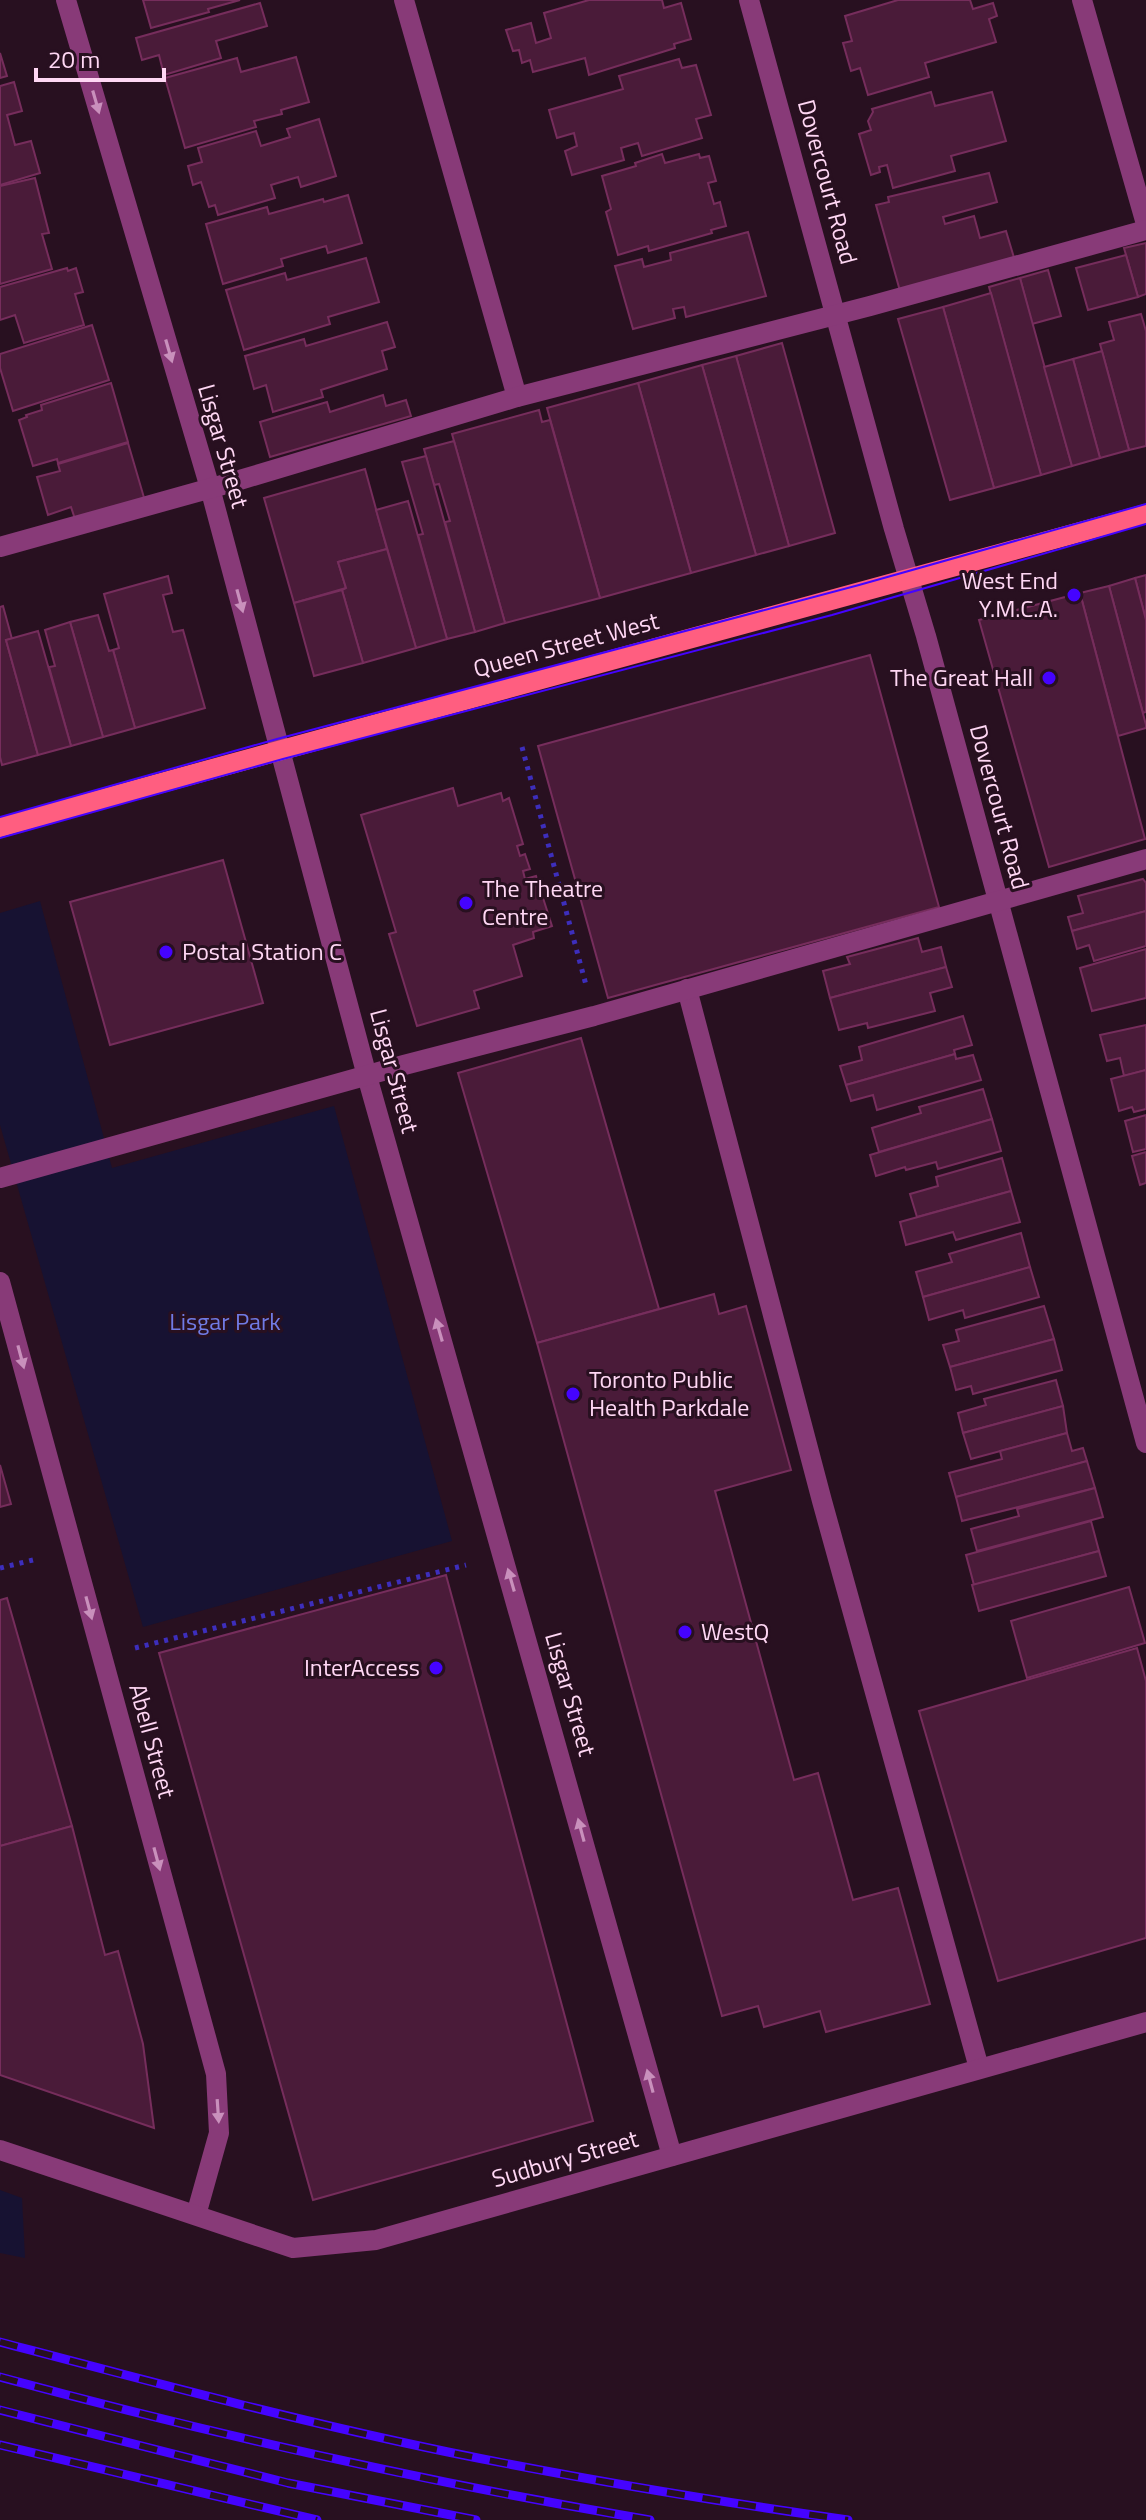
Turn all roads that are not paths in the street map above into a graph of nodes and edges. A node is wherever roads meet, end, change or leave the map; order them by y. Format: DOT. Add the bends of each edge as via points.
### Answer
graph roads {
  1 [pos="66,0"];
  2 [pos="404,0"];
  3 [pos="749,0"];
  4 [pos="1082,0"];
  5 [pos="1146,227"];
  6 [pos="836,313"];
  7 [pos="517,397"];
  8 [pos="210,488"];
  9 [pos="1146,514"];
  10 [pos="0,547"];
  11 [pos="909,580"];
  12 [pos="280,749"];
  13 [pos="0,827"];
  14 [pos="1146,859"];
  15 [pos="997,901"];
  16 [pos="687,989"];
  17 [pos="367,1076"];
  18 [pos="0,1178"];
  19 [pos="0,1282"];
  20 [pos="1146,1443"];
  21 [pos="1146,2022"];
  22 [pos="979,2068"];
  23 [pos="0,2150"];
  24 [pos="672,2156"];
  25 [pos="196,2215"];
  1 -- 8 [label="street, Lisgar Street, one-way"];
  2 -- 7 [label="street"];
  3 -- 6 [label="street, Dovercourt Road"];
  4 -- 5 [label="street"];
  5 -- 6 [label="street"];
  6 -- 7 [label="street"];
  6 -- 11 [label="street, Dovercourt Road"];
  7 -- 8 [label="street"];
  8 -- 10 [label="street"];
  8 -- 12 [label="street, Lisgar Street, one-way"];
  9 -- 11 [label="main road, Queen Street West"];
  11 -- 12 [label="main road, Queen Street West"];
  11 -- 15 [label="street, Dovercourt Road"];
  12 -- 13 [label="main road, Queen Street West"];
  12 -- 17 [label="street, Lisgar Street"];
  14 -- 15 [label="street"];
  15 -- 16 [label="street"];
  15 -- 20 [label="street, Dovercourt Road"];
  16 -- 17 [label="street"];
  16 -- 22 [label="street"];
  17 -- 18 [label="street"];
  24 -- 17 [label="street, Lisgar Street, one-way"];
  19 -- 25 [label="street, Abell Street, one-way" via="216,2074 219,2133"];
  21 -- 22 [label="street, Sudbury Street"];
  22 -- 24 [label="street, Sudbury Street"];
  23 -- 25 [label="street, Sudbury Street"];
  24 -- 25 [label="street, Sudbury Street" via="376,2240 293,2248"];
}
